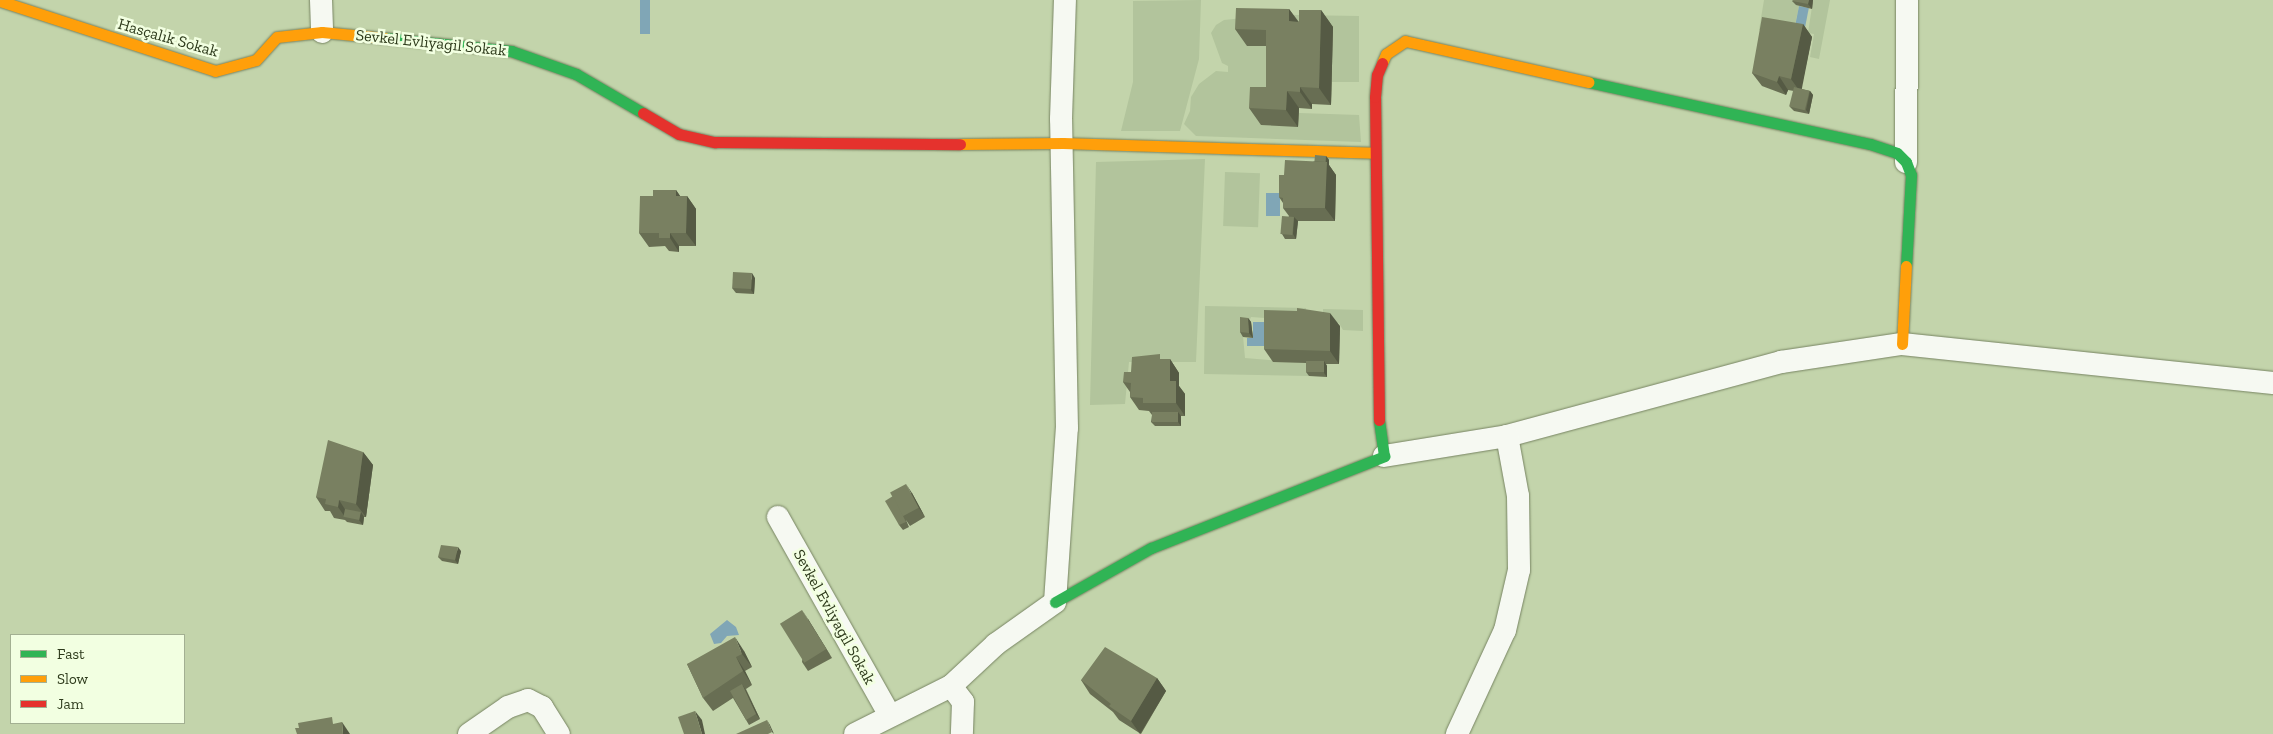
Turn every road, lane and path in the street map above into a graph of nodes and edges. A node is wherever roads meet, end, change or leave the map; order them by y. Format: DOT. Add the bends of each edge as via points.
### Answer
graph roads {
  1 [pos="321,0"];
  2 [pos="1064,0"];
  3 [pos="1908,0"];
  4 [pos="0,1"];
  5 [pos="322,32"];
  6 [pos="1063,143"];
  7 [pos="1375,153"];
  8 [pos="1906,162"];
  9 [pos="1902,344"];
  10 [pos="2273,383"];
  11 [pos="1507,436"];
  12 [pos="1384,456"];
  13 [pos="778,518"];
  14 [pos="1055,602"];
  15 [pos="951,686"];
  16 [pos="890,716"];
  17 [pos="469,734"];
  18 [pos="558,734"];
  19 [pos="856,734"];
  20 [pos="962,734"];
  21 [pos="1457,734"];
  1 -- 5 [label="street"];
  2 -- 6 [label="street"];
  3 -- 8 [label="street"];
  4 -- 5 [label="street, Hasçalık Sokak" via="215,71 256,60 277,37"];
  5 -- 6 [label="street, Sevkel Evliyagil Sokak" via="511,51 576,74 679,134 715,142"];
  6 -- 7 [label="street, Sevkel Evliyagil Sokak"];
  6 -- 14 [label="street" via="1067,428"];
  7 -- 8 [label="street" via="1377,75 1386,54 1405,41 1870,144 1897,153"];
  7 -- 12 [label="street" via="1378,408"];
  8 -- 9 [label="street" via="1911,175"];
  9 -- 10 [label="street"];
  9 -- 11 [label="street" via="1781,362"];
  11 -- 12 [label="street"];
  11 -- 21 [label="street" via="1518,496 1519,570 1506,630"];
  12 -- 14 [label="street" via="1151,548"];
  13 -- 16 [label="street, Sevkel Evliyagil Sokak"];
  14 -- 15 [label="street" via="996,644"];
  15 -- 16 [label="street"];
  15 -- 20 [label="street" via="963,702"];
  16 -- 19 [label="street"];
  17 -- 18 [label="street" via="508,706 528,700 542,707"];
}
